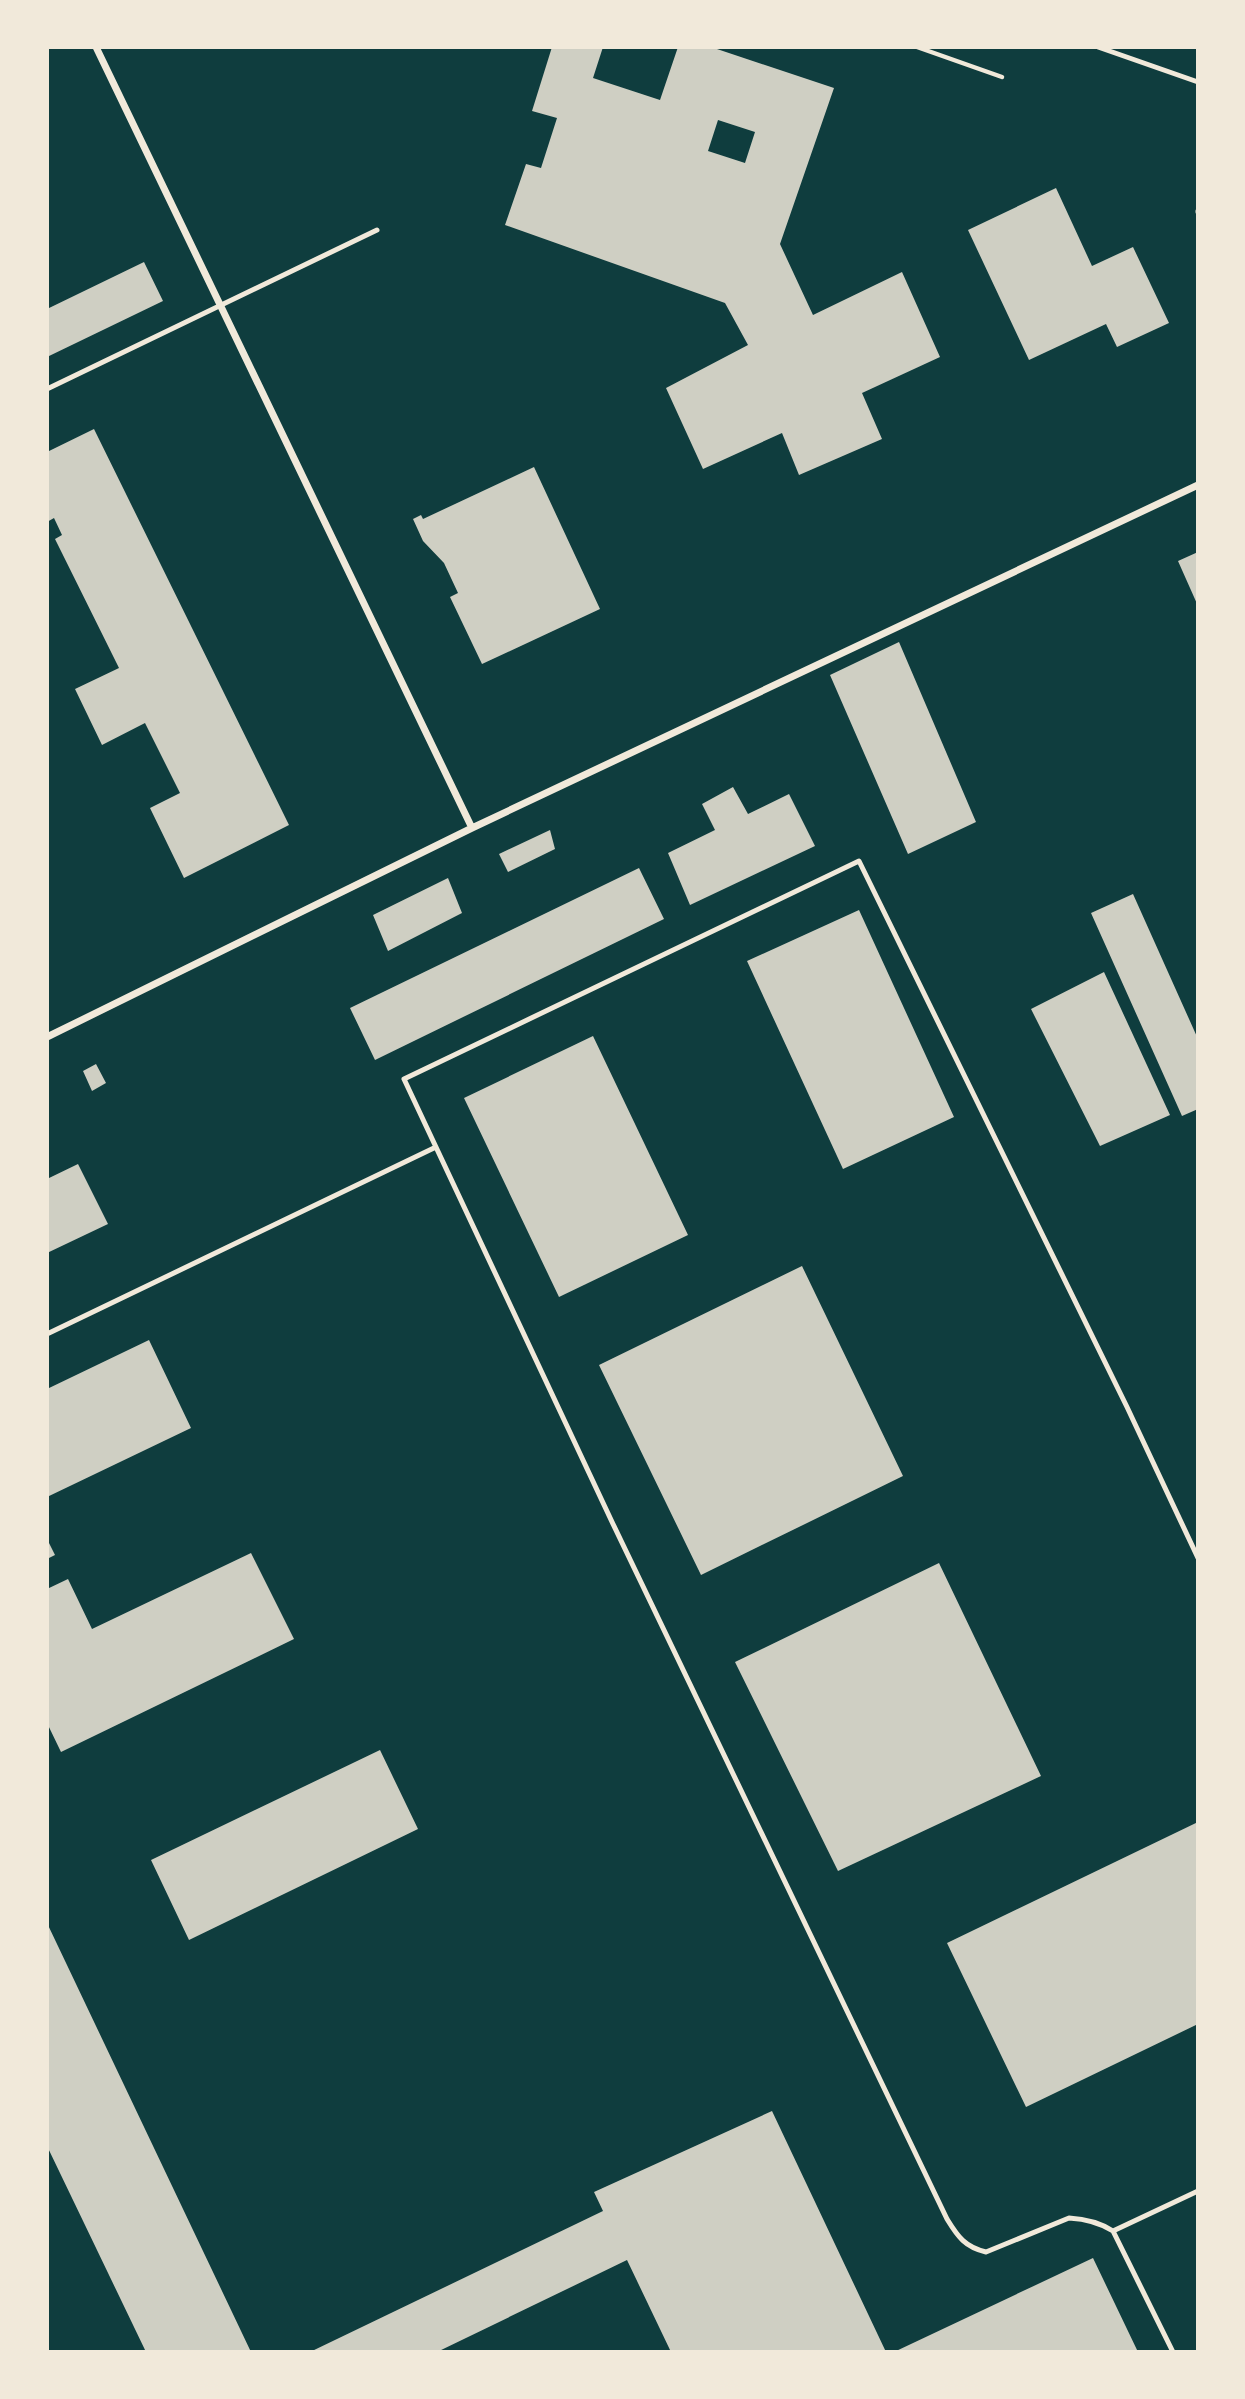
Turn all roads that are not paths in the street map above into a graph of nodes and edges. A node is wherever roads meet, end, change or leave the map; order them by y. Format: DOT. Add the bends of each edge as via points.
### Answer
graph roads {
  1 [pos="96,47"];
  2 [pos="1098,47"];
  3 [pos="1198,82"];
  4 [pos="377,230"];
  5 [pos="220,304"];
  6 [pos="47,389"];
  7 [pos="1198,485"];
  8 [pos="472,828"];
  9 [pos="47,1037"];
  10 [pos="436,1147"];
  11 [pos="47,1335"];
  12 [pos="1198,1558"];
  13 [pos="1198,2191"];
  14 [pos="1113,2231"];
  15 [pos="1173,2352"];
  1 -- 5 [label="street"];
  2 -- 3 [label="lane"];
  4 -- 5 [label="lane"];
  5 -- 6 [label="lane"];
  5 -- 8 [label="street"];
  7 -- 8 [label="street"];
  8 -- 9 [label="street"];
  10 -- 11 [label="lane"];
  10 -- 12 [label="lane" via="404,1079 859,861"];
  10 -- 14 [label="lane" via="959,2239 971,2249 986,2252 1069,2218 1100,2223"];
  13 -- 14 [label="lane"];
  14 -- 15 [label="lane"];
}
